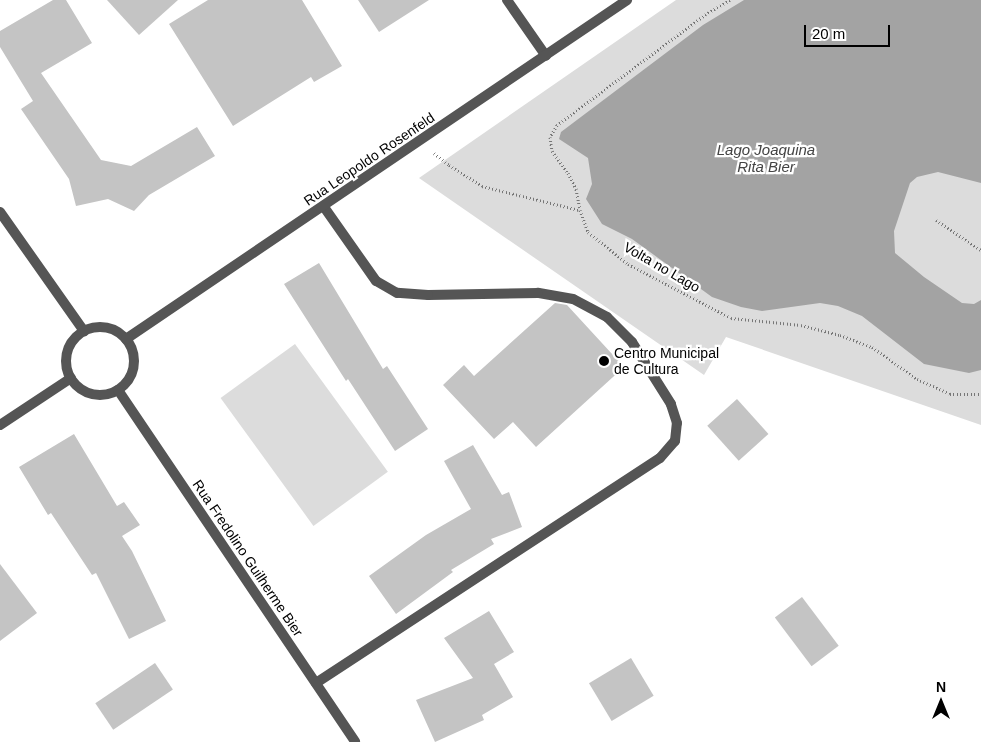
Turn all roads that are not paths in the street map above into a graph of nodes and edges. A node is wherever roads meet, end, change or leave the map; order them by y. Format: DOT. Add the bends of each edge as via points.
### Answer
graph roads {
  1 [pos="507,0"];
  2 [pos="627,0"];
  3 [pos="546,56"];
  4 [pos="324,207"];
  5 [pos="0,212"];
  6 [pos="84,331"];
  7 [pos="126,339"];
  8 [pos="71,378"];
  9 [pos="118,390"];
  10 [pos="0,425"];
  11 [pos="316,683"];
  12 [pos="355,742"];
  1 -- 3 [label="street"];
  2 -- 3 [label="street, Rua Leopoldo Rosenfeld"];
  3 -- 4 [label="street, Rua Leopoldo Rosenfeld"];
  4 -- 7 [label="street, Rua Leopoldo Rosenfeld"];
  4 -- 11 [label="street" via="376,281 397,293 538,293 573,299 607,317 632,342 671,404 677,423 675,441 660,458"];
  5 -- 6 [label="street"];
  6 -- 7 [label="street" via="107,327"];
  6 -- 8 [label="street" via="72,342 66,357"];
  7 -- 9 [label="street" via="134,361 127,382"];
  8 -- 9 [label="street" via="77,386 97,395"];
  8 -- 10 [label="street"];
  9 -- 11 [label="street, Rua Fredolino Guilherme Bier"];
  11 -- 12 [label="street, Rua Fredolino Guilherme Bier"];
}
